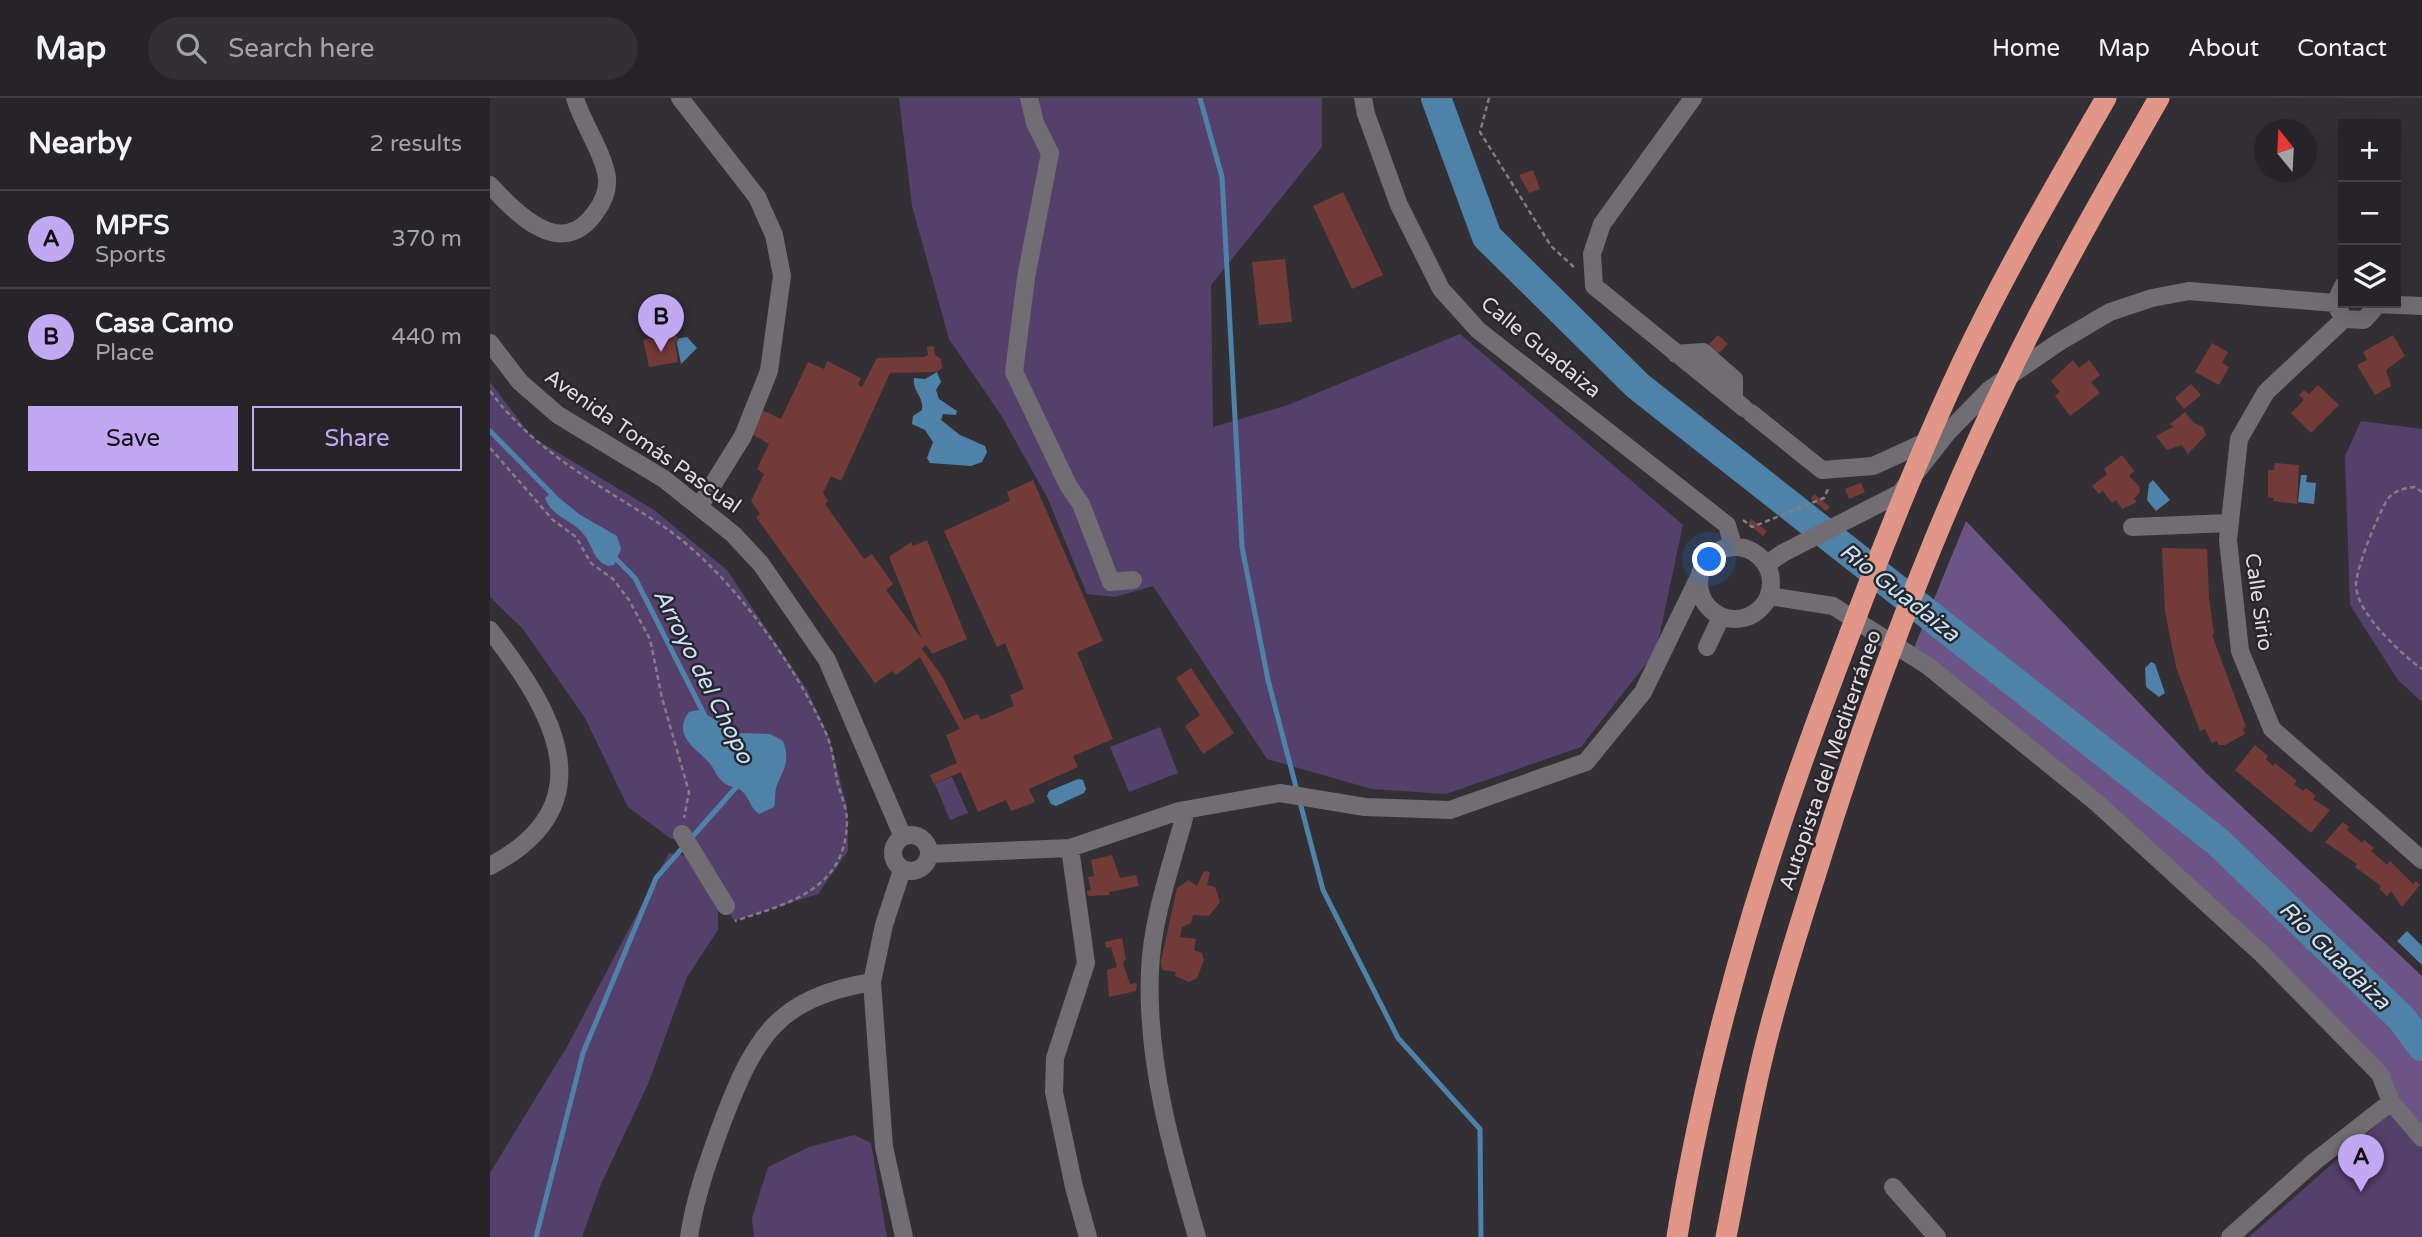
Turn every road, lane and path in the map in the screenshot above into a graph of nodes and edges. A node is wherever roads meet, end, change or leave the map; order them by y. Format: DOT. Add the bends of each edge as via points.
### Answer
graph roads {
  1 [pos="575,98"];
  2 [pos="680,98"];
  3 [pos="1029,98"];
  4 [pos="1363,98"];
  5 [pos="1489,98"];
  6 [pos="1693,98"];
  7 [pos="2106,98"];
  8 [pos="2159,98"];
  9 [pos="490,185"];
  10 [pos="1594,286"];
  11 [pos="2338,297"];
  12 [pos="2335,303"];
  13 [pos="2401,305"];
  14 [pos="2422,306"];
  15 [pos="2372,308"];
  16 [pos="2344,319"];
  17 [pos="490,343"];
  18 [pos="490,391"];
  19 [pos="1948,432"];
  20 [pos="490,448"];
  21 [pos="2422,492"];
  22 [pos="1824,498"];
  23 [pos="699,507"];
  24 [pos="2229,523"];
  25 [pos="1752,527"];
  26 [pos="2132,527"];
  27 [pos="1732,546"];
  28 [pos="1767,564"];
  29 [pos="1699,578"];
  30 [pos="1133,580"];
  31 [pos="1770,596"];
  32 [pos="1721,617"];
  33 [pos="490,630"];
  34 [pos="1707,647"];
  35 [pos="2422,669"];
  36 [pos="1186,810"];
  37 [pos="682,834"];
  38 [pos="904,837"];
  39 [pos="1070,848"];
  40 [pos="929,854"];
  41 [pos="2422,860"];
  42 [pos="490,866"];
  43 [pos="902,870"];
  44 [pos="730,913"];
  45 [pos="872,982"];
  46 [pos="2391,1102"];
  47 [pos="2422,1138"];
  48 [pos="1893,1186"];
  49 [pos="689,1237"];
  50 [pos="904,1237"];
  51 [pos="1088,1237"];
  52 [pos="1197,1237"];
  53 [pos="1678,1237"];
  54 [pos="1726,1237"];
  55 [pos="1937,1237"];
  56 [pos="2230,1237"];
  1 -- 9 [label="street" via="607,180 603,203 589,222 568,233 544,231 521,218"];
  2 -- 23 [label="street" via="757,197 774,235 782,276 769,371 743,436"];
  3 -- 30 [label="street" via="1050,153 1014,372 1081,504 1111,582"];
  4 -- 27 [label="street, Calle Guadaiza" via="1399,205 1441,289 1478,330 1727,525"];
  5 -- 10 [label="path" via="1480,132 1550,246"];
  6 -- 10 [label="street" via="1602,224 1592,254"];
  7 -- 53 [label="highway, Autopista del Mediterráneo" via="2036,218 1963,360 1897,509 1795,776 1727,1008"];
  8 -- 54 [label="highway, Autopista del Mediterráneo" via="2011,370 1946,512 1885,669 1835,813 1760,1066"];
  10 -- 19 [label="street" via="1822,470 1873,466"];
  11 -- 12 [label="street"];
  12 -- 16 [label="street"];
  12 -- 19 [label="street" via="2189,291 2152,298 2110,312 2059,342 1989,390"];
  13 -- 14 [label="street"];
  15 -- 16 [label="street" via="2364,320"];
  16 -- 24 [label="street, Calle Sirio" via="2266,392 2239,439"];
  17 -- 23 [label="street, Avenida Tomás Pascual" via="520,382 558,415 664,479"];
  18 -- 44 [label="path" via="532,437 593,484 662,526 717,574 773,639 826,731 847,820 839,863 799,900"];
  19 -- 28 [label="street" via="1900,493"];
  20 -- 37 [label="path" via="553,520 576,537 591,563 613,579 650,639 689,792"];
  21 -- 35 [label="path" via="2403,488 2388,499 2356,587 2370,618 2395,648"];
  22 -- 25 [label="path"];
  23 -- 38 [label="street, Avenida Tomás Pascual" via="761,564 827,660"];
  24 -- 26 [label="street"];
  24 -- 41 [label="street, Calle Sirio" via="2240,651 2272,729"];
  27 -- 28 [label="street" via="1752,550"];
  27 -- 29 [label="street" via="1710,556"];
  28 -- 31 [label="street"];
  29 -- 32 [label="street" via="1703,601"];
  29 -- 36 [label="street" via="1643,692 1587,762 1450,810 1365,807 1280,793"];
  31 -- 32 [label="street" via="1755,614 1744,619"];
  31 -- 46 [label="street" via="1833,606 1928,666 2097,803 2262,954 2371,1064"];
  32 -- 34 [label="street"];
  33 -- 42 [label="street" via="526,678 544,714 558,751 559,787 547,822 515,853"];
  36 -- 39 [label="street"];
  36 -- 52 [label="street" via="1157,916 1150,971 1157,1074"];
  37 -- 44 [label="street"];
  38 -- 40 [label="street" via="920,838"];
  38 -- 43 [label="street" via="893,850 894,861"];
  39 -- 40 [label="street"];
  39 -- 51 [label="street" via="1086,963 1055,1058 1054,1092"];
  40 -- 43 [label="street" via="920,869"];
  43 -- 45 [label="street"];
  45 -- 49 [label="street" via="834,989 786,1014 760,1038 738,1081 696,1191"];
  45 -- 50 [label="street" via="884,1147"];
  46 -- 47 [label="street"];
  46 -- 56 [label="street" via="2315,1161"];
  48 -- 55 [label="street"];
}
